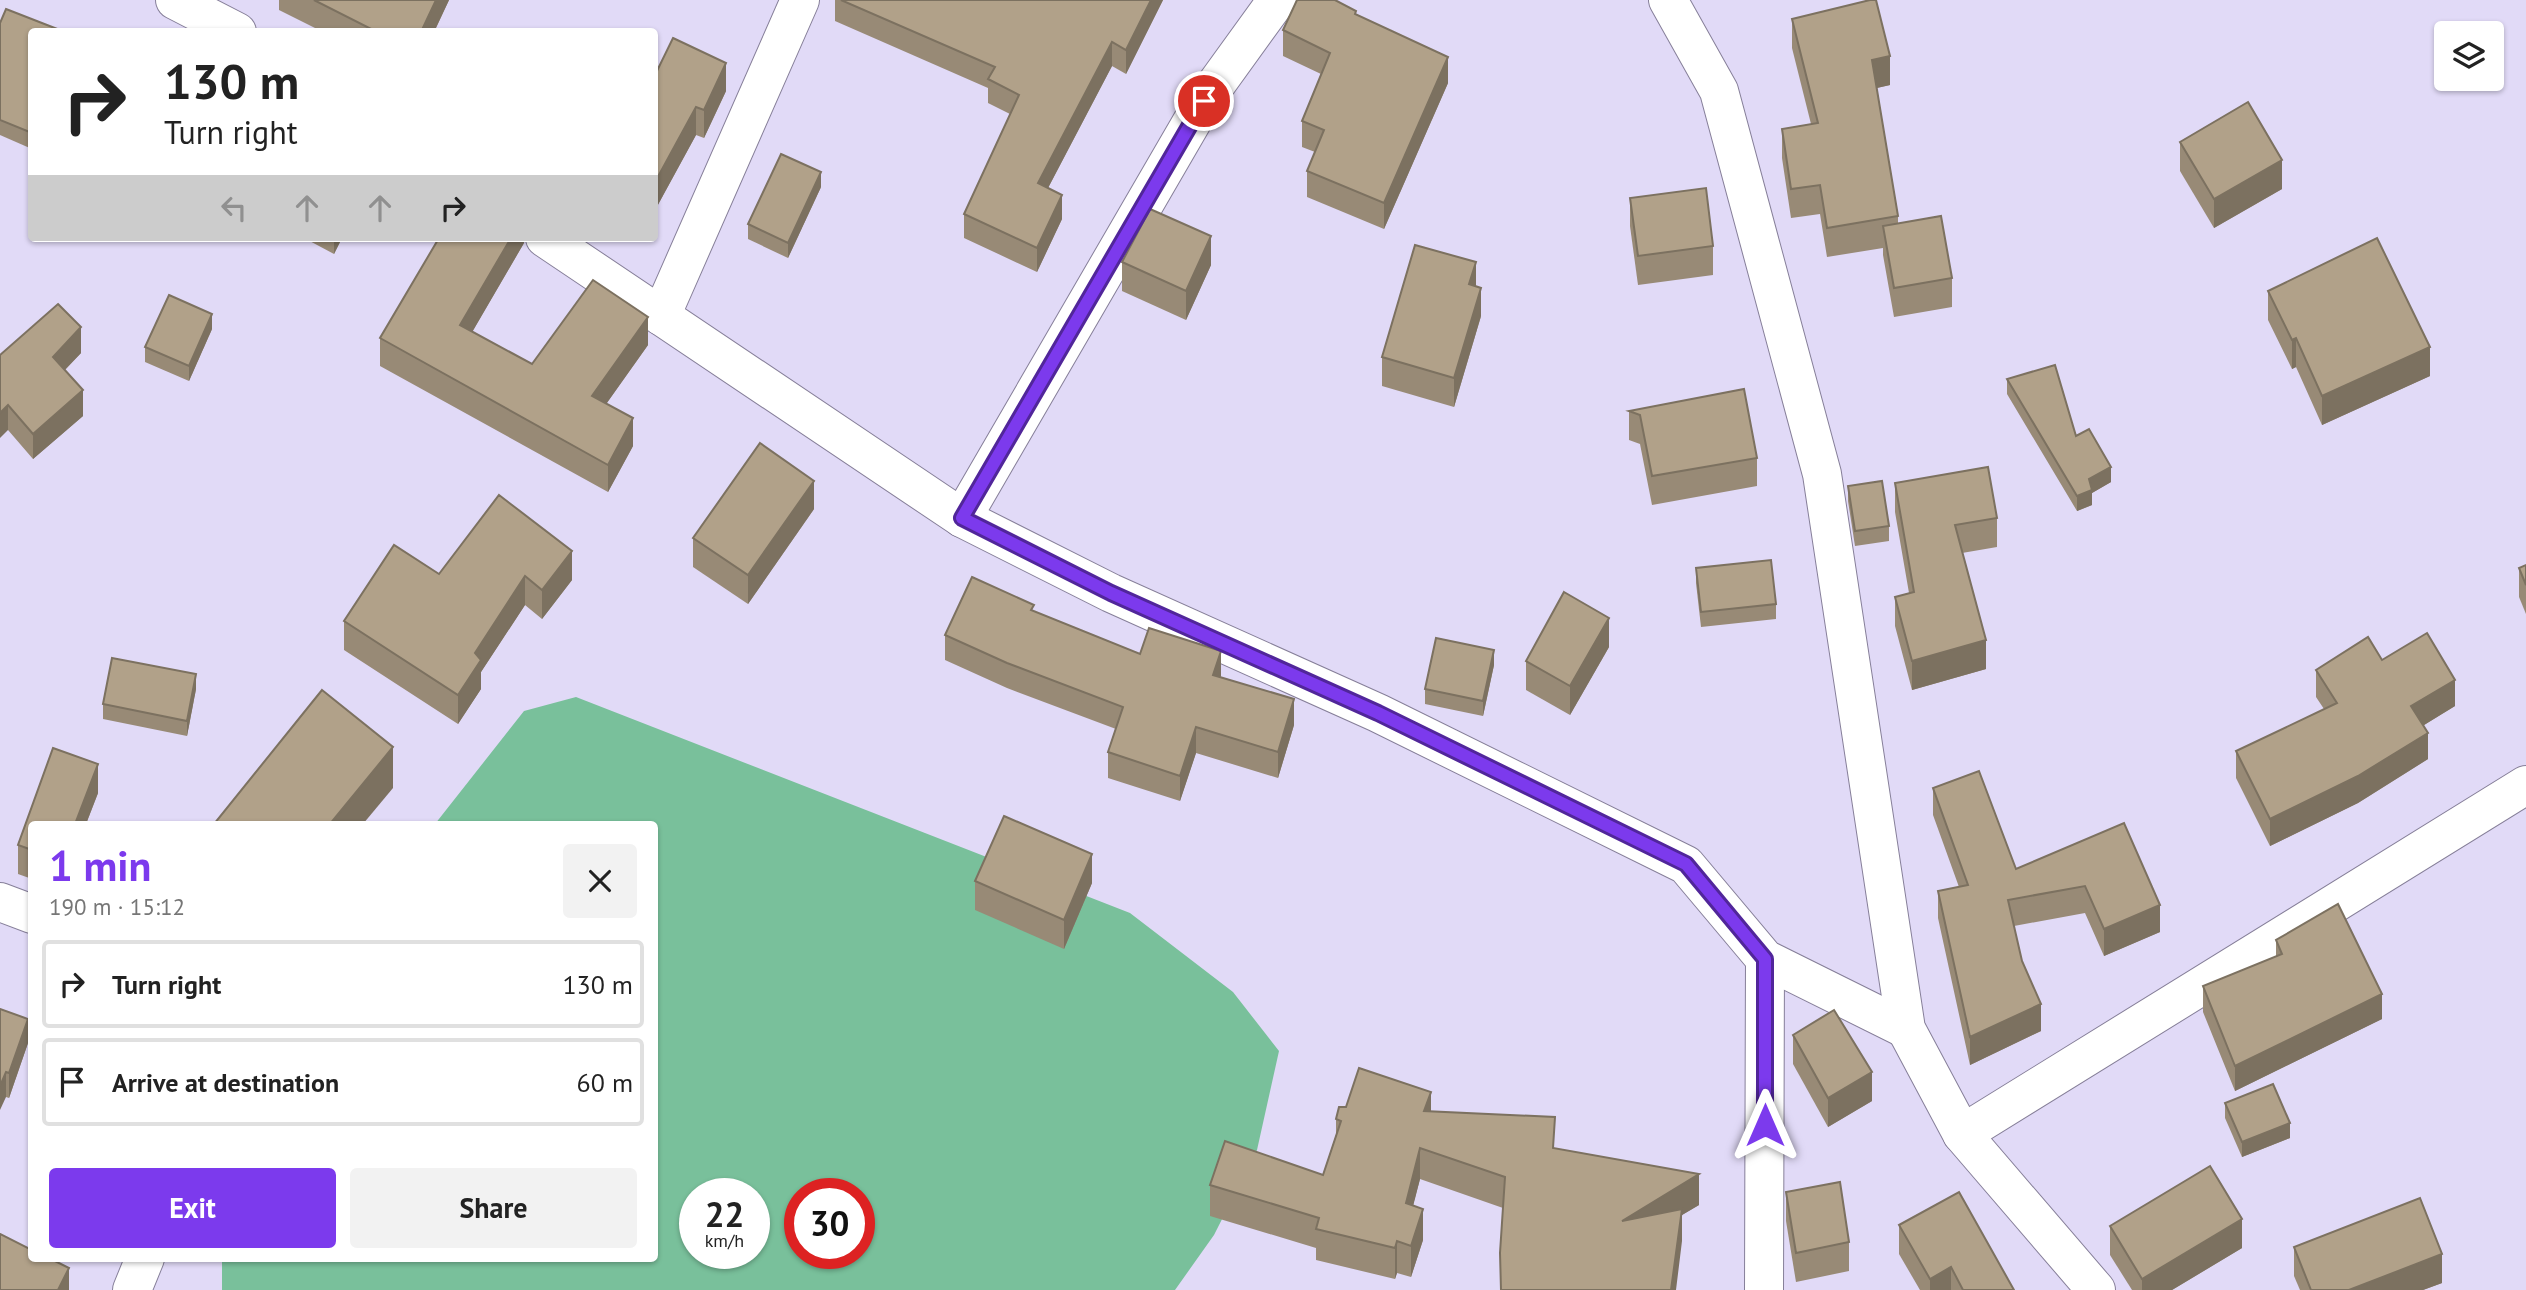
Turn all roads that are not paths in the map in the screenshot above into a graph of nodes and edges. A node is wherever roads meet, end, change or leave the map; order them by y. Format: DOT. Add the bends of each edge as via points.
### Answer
graph roads {
  1 [pos="175,0"];
  2 [pos="800,0"];
  3 [pos="1277,0"];
  4 [pos="1668,0"];
  5 [pos="230,17"];
  6 [pos="551,242"];
  7 [pos="661,316"];
  8 [pos="962,518"];
  9 [pos="2526,785"];
  10 [pos="0,902"];
  11 [pos="28,912"];
  12 [pos="1765,959"];
  13 [pos="1906,1029"];
  14 [pos="1962,1134"];
  15 [pos="143,1262"];
  16 [pos="132,1290"];
  17 [pos="1764,1290"];
  18 [pos="2096,1290"];
  1 -- 5 [label="street"];
  2 -- 7 [label="street"];
  3 -- 8 [label="street" via="1204,101"];
  4 -- 13 [label="street" via="1719,90 1822,474"];
  6 -- 7 [label="street"];
  7 -- 8 [label="street"];
  8 -- 12 [label="street" via="1686,864"];
  9 -- 14 [label="street"];
  10 -- 11 [label="street"];
  12 -- 13 [label="street"];
  12 -- 17 [label="street"];
  13 -- 14 [label="street"];
  14 -- 18 [label="street"];
  15 -- 16 [label="street"];
}
